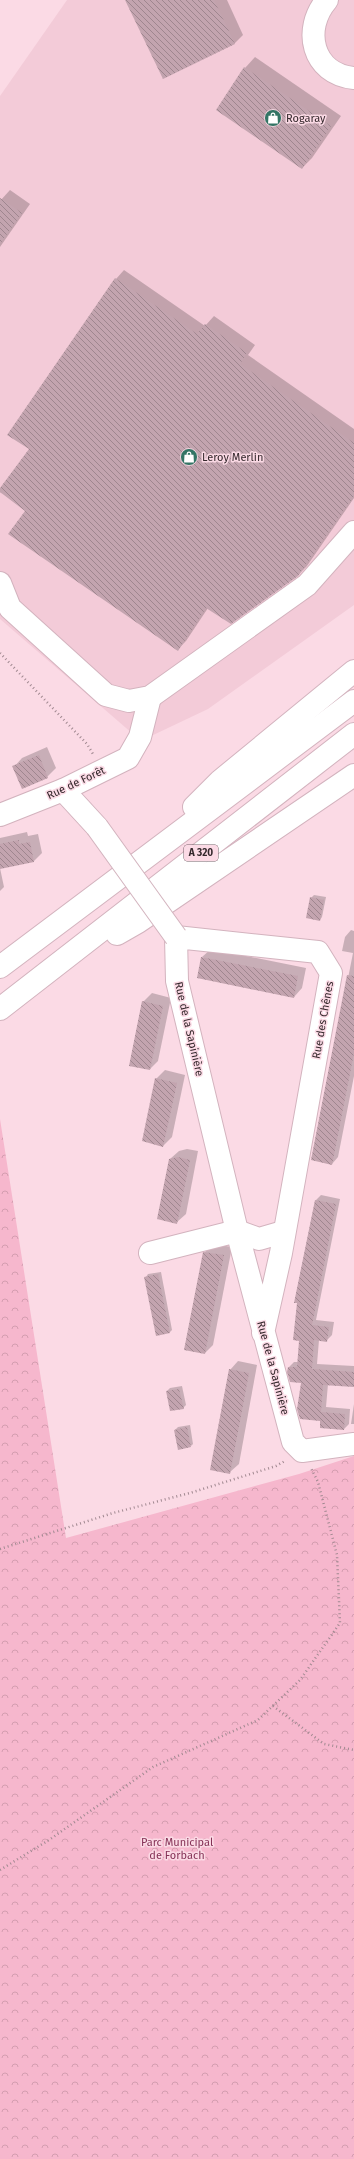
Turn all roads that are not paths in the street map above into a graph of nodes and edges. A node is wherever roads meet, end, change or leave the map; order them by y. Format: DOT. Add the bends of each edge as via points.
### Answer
graph roads {
  1 [pos="327,0"];
  2 [pos="354,78"];
  3 [pos="354,532"];
  4 [pos="0,583"];
  5 [pos="354,671"];
  6 [pos="150,697"];
  7 [pos="354,701"];
  8 [pos="354,734"];
  9 [pos="354,776"];
  10 [pos="63,790"];
  11 [pos="0,815"];
  12 [pos="148,855"];
  13 [pos="176,937"];
  14 [pos="0,967"];
  15 [pos="49,973"];
  16 [pos="0,1009"];
  17 [pos="237,1230"];
  18 [pos="283,1232"];
  19 [pos="150,1254"];
  20 [pos="263,1333"];
  21 [pos="354,1444"];
  1 -- 2 [label="main road" via="319,9 314,22 312,36 316,50 323,62 334,72"];
  3 -- 6 [label="main road" via="307,584"];
  4 -- 6 [label="main road" via="10,608 106,695 129,701"];
  5 -- 12 [label="main road" via="220,781"];
  6 -- 10 [label="main road, Rue de Forêt" via="140,737 128,758"];
  7 -- 12 [label="main road, A 320"];
  8 -- 15 [label="main road, A 320"];
  9 -- 15 [label="main road" via="138,922"];
  10 -- 11 [label="main road, Rue de Forêt"];
  10 -- 13 [label="main road, bridge" via="97,827"];
  12 -- 14 [label="main road, A 320"];
  13 -- 17 [label="main road, Rue de la Sapinière" via="177,981"];
  13 -- 18 [label="main road, Rue des Chênes" via="318,952 331,973"];
  15 -- 16 [label="main road, A 320"];
  17 -- 18 [label="main road" via="259,1238"];
  17 -- 19 [label="main road"];
  17 -- 20 [label="main road, Rue de la Sapinière"];
  18 -- 20 [label="main road, Rue des Chênes" via="281,1253"];
  20 -- 21 [label="main road, Rue de la Sapinière" via="293,1442 302,1451"];
}
